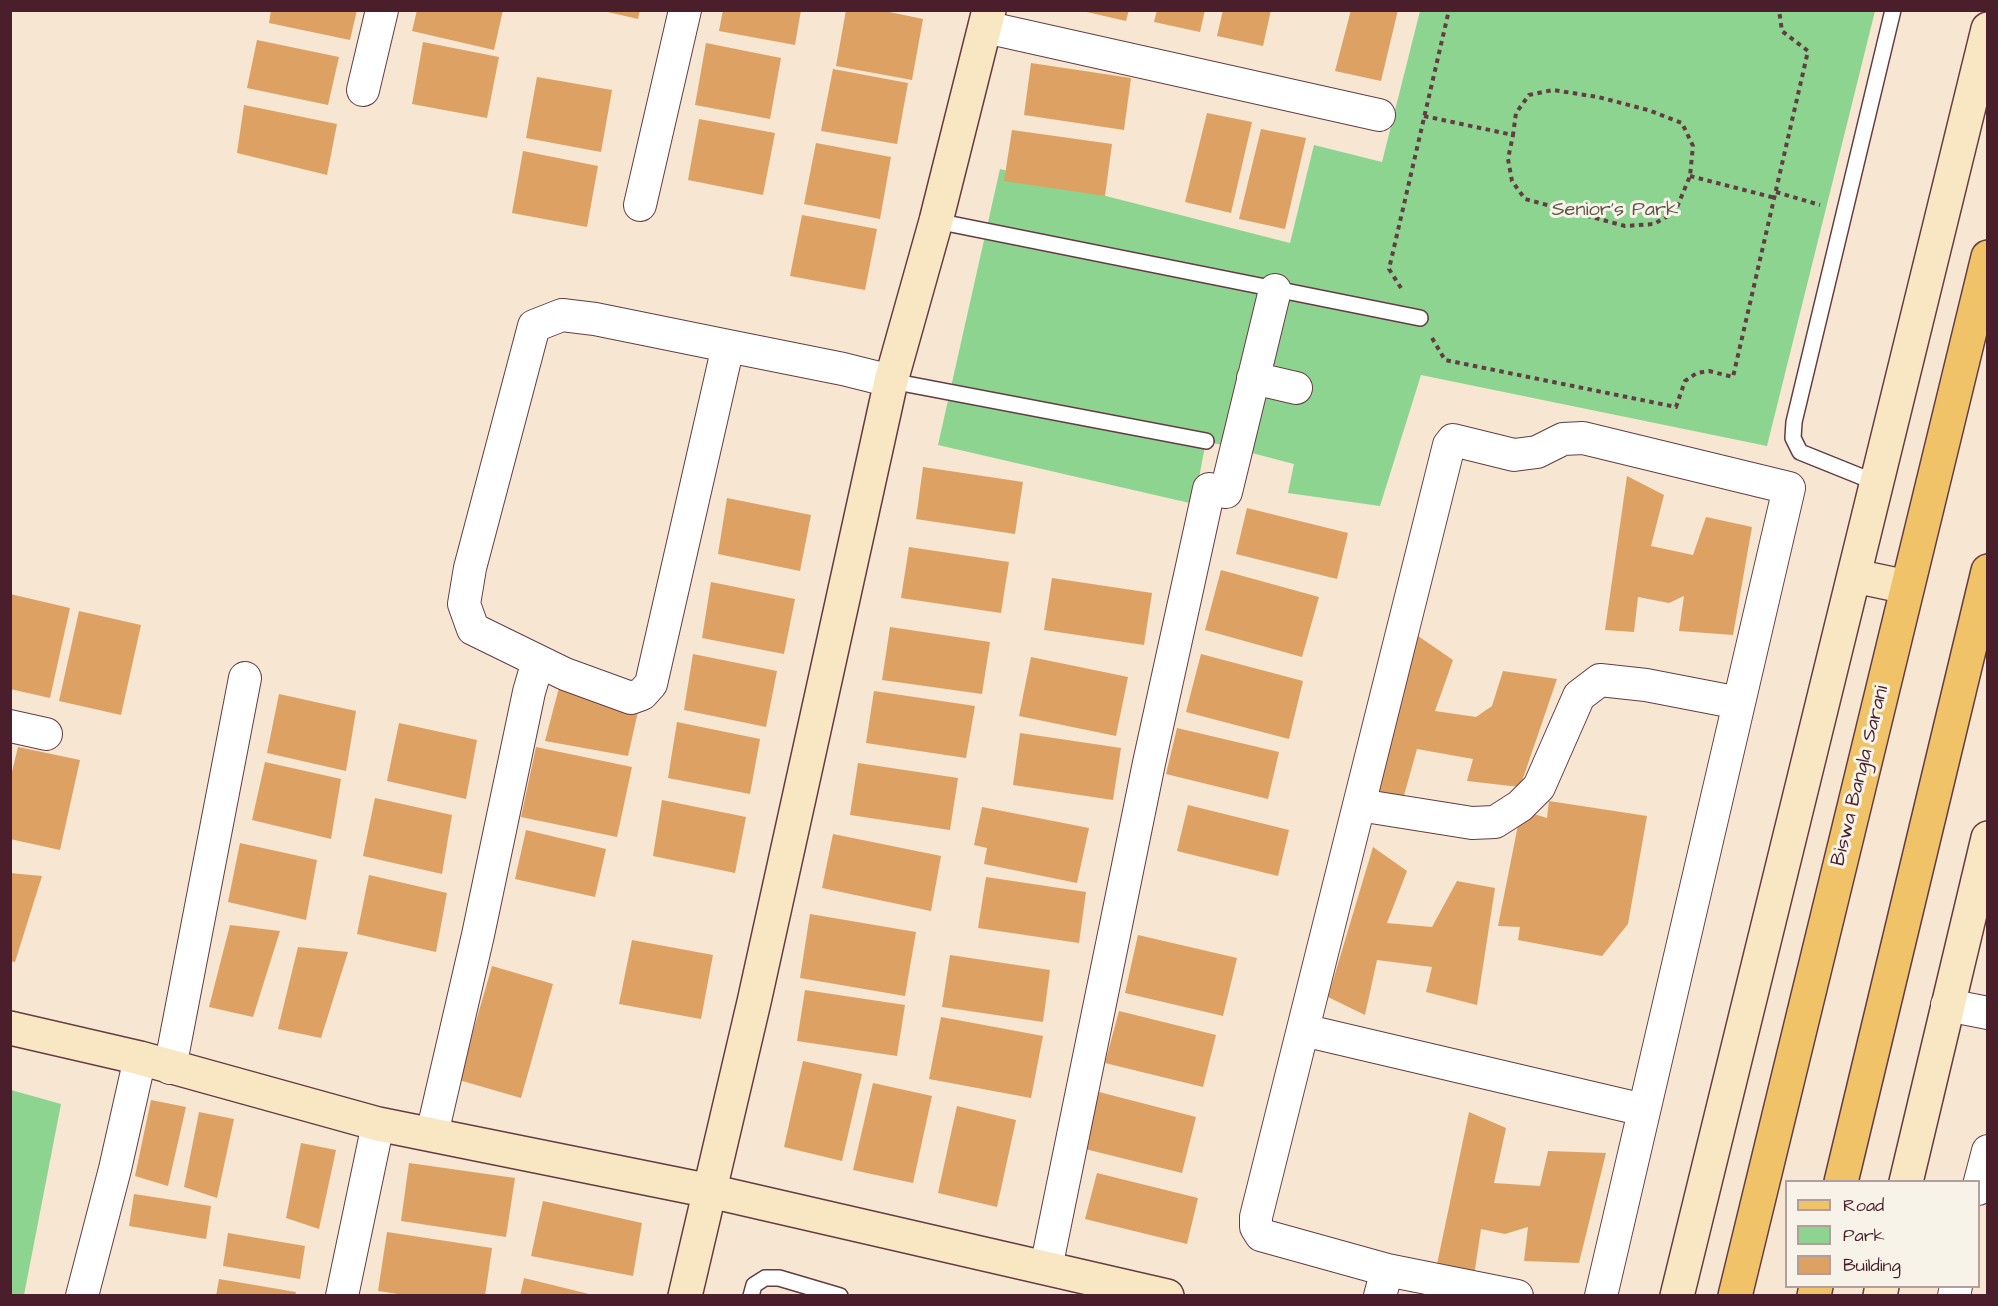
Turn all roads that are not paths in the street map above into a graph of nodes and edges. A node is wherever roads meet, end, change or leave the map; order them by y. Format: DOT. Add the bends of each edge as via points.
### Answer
graph roads {
  1 [pos="382,10"];
  2 [pos="685,10"];
  3 [pos="1893,10"];
  4 [pos="987,19"];
  5 [pos="1986,41"];
  6 [pos="363,90"];
  7 [pos="1379,115"];
  8 [pos="640,205"];
  9 [pos="936,221"];
  10 [pos="1988,257"];
  11 [pos="1275,290"];
  12 [pos="1420,318"];
  13 [pos="728,346"];
  14 [pos="1253,378"];
  15 [pos="891,381"];
  16 [pos="1296,388"];
  17 [pos="1206,441"];
  18 [pos="1877,483"];
  19 [pos="1988,571"];
  20 [pos="1855,576"];
  21 [pos="1907,587"];
  22 [pos="538,661"];
  23 [pos="245,678"];
  24 [pos="1739,703"];
  25 [pos="10,726"];
  26 [pos="46,734"];
  27 [pos="1359,805"];
  28 [pos="1988,838"];
  29 [pos="1947,1005"];
  30 [pos="1988,1013"];
  31 [pos="10,1028"];
  32 [pos="1303,1030"];
  33 [pos="155,1063"];
  34 [pos="1644,1110"];
  35 [pos="378,1124"];
  36 [pos="432,1134"];
  37 [pos="1988,1151"];
  38 [pos="1841,1180"];
  39 [pos="1906,1180"];
  40 [pos="1980,1181"];
  41 [pos="710,1191"];
  42 [pos="1046,1268"];
  43 [pos="1383,1283"];
  44 [pos="82,1296"];
  45 [pos="342,1296"];
  46 [pos="685,1296"];
  47 [pos="751,1296"];
  48 [pos="840,1296"];
  49 [pos="1167,1296"];
  50 [pos="1517,1296"];
  51 [pos="1601,1296"];
  52 [pos="1677,1296"];
  53 [pos="1735,1296"];
  1 -- 6 [label="street"];
  2 -- 8 [label="street"];
  3 -- 18 [label="lane" via="1793,438 1800,452"];
  4 -- 7 [label="street"];
  4 -- 9 [label="street"];
  5 -- 18 [label="street" via="1946,189"];
  9 -- 11 [label="lane"];
  9 -- 15 [label="street"];
  10 -- 21 [label="main road, Biswa Bangla Sarani"];
  11 -- 12 [label="lane"];
  11 -- 14 [label="street"];
  13 -- 15 [label="street"];
  13 -- 22 [label="street" via="651,684 642,694 631,698"];
  13 -- 22 [label="street" via="562,315 534,326 464,604 473,630"];
  14 -- 16 [label="street"];
  14 -- 42 [label="street" via="1226,492 1209,489"];
  15 -- 17 [label="lane"];
  15 -- 41 [label="street"];
  18 -- 20 [label="street"];
  19 -- 38 [label="main road"];
  20 -- 21 [label="street"];
  20 -- 52 [label="street"];
  21 -- 53 [label="main road, Biswa Bangla Sarani"];
  22 -- 36 [label="street"];
  23 -- 33 [label="street"];
  24 -- 27 [label="street" via="1600,680 1579,696 1539,787 1521,806 1496,822 1472,823"];
  24 -- 27 [label="street" via="1789,488 1583,438 1563,439 1537,452 1514,455 1453,440"];
  24 -- 34 [label="street"];
  25 -- 26 [label="street"];
  27 -- 32 [label="street"];
  28 -- 29 [label="street"];
  29 -- 30 [label="street"];
  29 -- 39 [label="street"];
  31 -- 33 [label="street"];
  32 -- 34 [label="street"];
  32 -- 43 [label="street" via="1256,1227 1261,1235"];
  33 -- 35 [label="street"];
  33 -- 44 [label="street" via="115,1168"];
  34 -- 51 [label="street"];
  35 -- 36 [label="street"];
  35 -- 45 [label="street"];
  36 -- 41 [label="street"];
  37 -- 40 [label="street"];
  41 -- 42 [label="street"];
  41 -- 46 [label="street"];
  42 -- 49 [label="street"];
  43 -- 50 [label="street"];
  47 -- 48 [label="lane" via="754,1285 765,1278 779,1278"];
}
